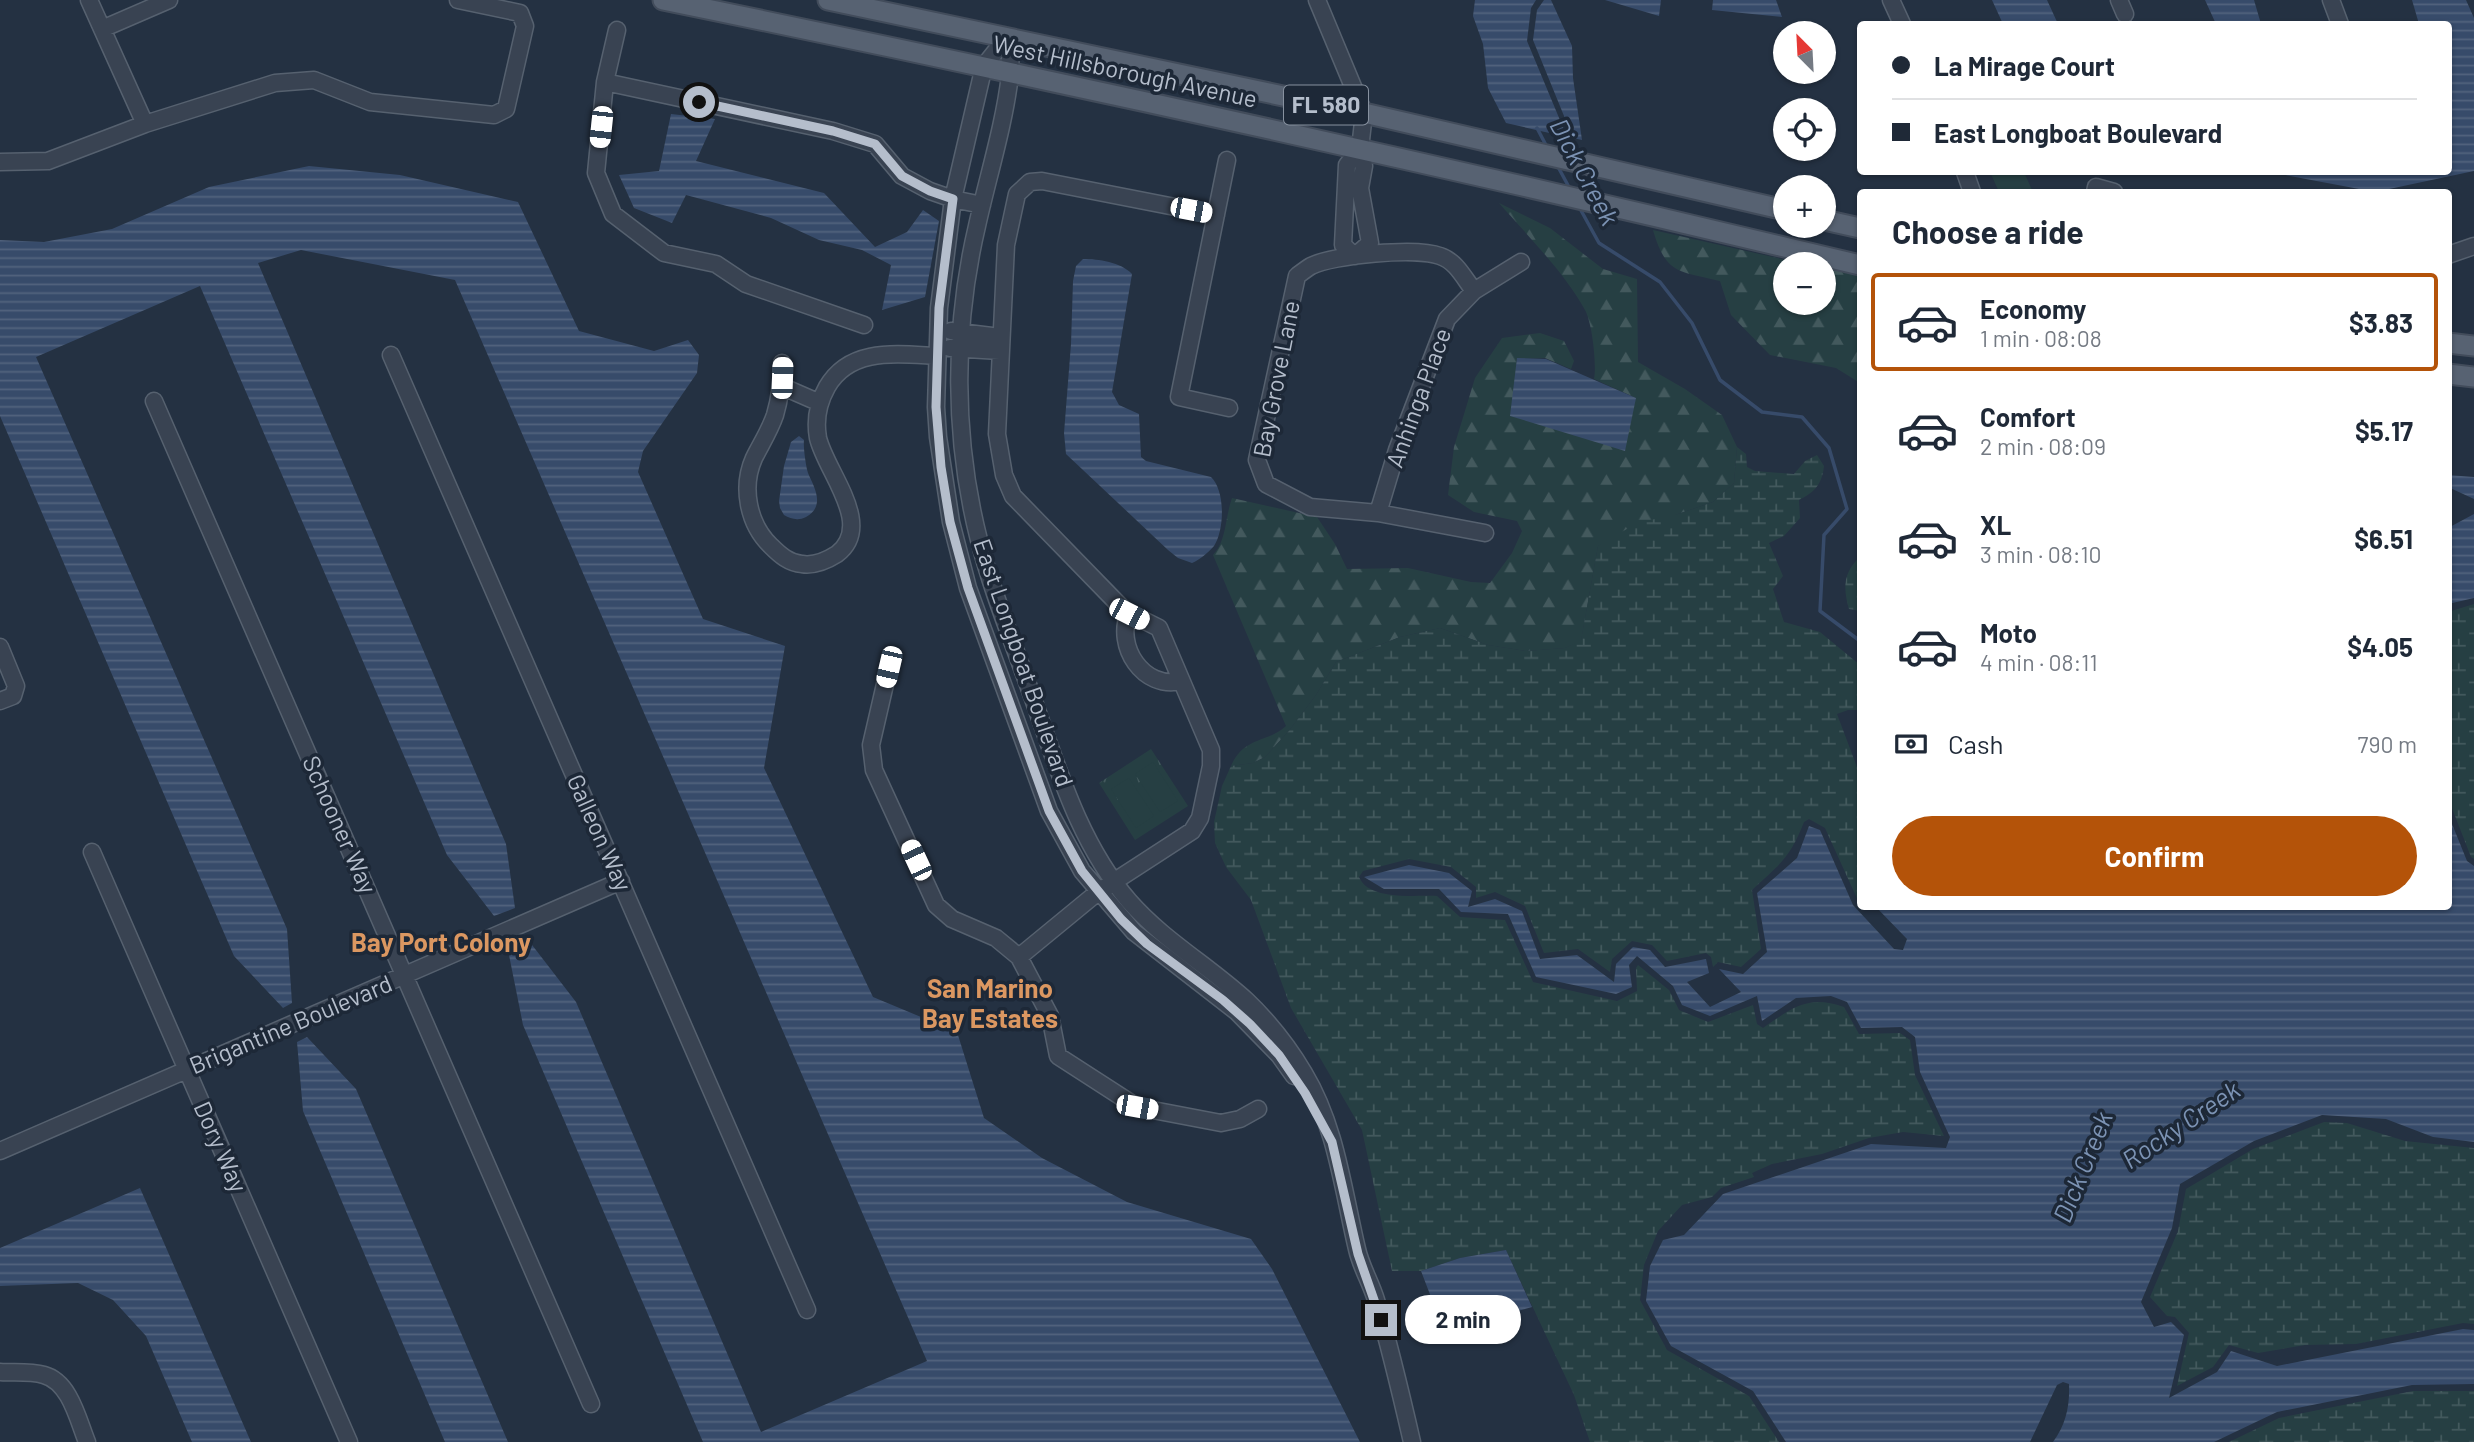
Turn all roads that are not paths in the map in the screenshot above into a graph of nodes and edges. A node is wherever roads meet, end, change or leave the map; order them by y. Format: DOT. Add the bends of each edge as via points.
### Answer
graph roads {
  1 [pos="89,0"];
  2 [pos="169,0"];
  3 [pos="458,0"];
  4 [pos="663,0"];
  5 [pos="828,0"];
  6 [pos="1317,0"];
  7 [pos="1891,0"];
  8 [pos="2331,0"];
  9 [pos="1901,21"];
  10 [pos="2339,21"];
  11 [pos="102,29"];
  12 [pos="617,30"];
  13 [pos="1007,37"];
  14 [pos="984,66"];
  15 [pos="1011,72"];
  16 [pos="605,82"];
  17 [pos="1364,113"];
  18 [pos="145,124"];
  19 [pos="1360,149"];
  20 [pos="1227,160"];
  21 [pos="0,162"];
  22 [pos="953,199"];
  23 [pos="982,205"];
  24 [pos="1773,207"];
  25 [pos="1216,215"];
  26 [pos="1836,223"];
  27 [pos="1344,225"];
  28 [pos="1366,225"];
  29 [pos="1857,228"];
  30 [pos="2474,246"];
  31 [pos="1354,257"];
  32 [pos="2452,257"];
  33 [pos="1521,262"];
  34 [pos="1857,264"];
  35 [pos="1474,291"];
  36 [pos="864,325"];
  37 [pos="938,330"];
  38 [pos="961,332"];
  39 [pos="2452,343"];
  40 [pos="1000,344"];
  41 [pos="2474,346"];
  42 [pos="960,349"];
  43 [pos="937,352"];
  44 [pos="391,355"];
  45 [pos="782,363"];
  46 [pos="2452,374"];
  47 [pos="2474,377"];
  48 [pos="781,386"];
  49 [pos="154,401"];
  50 [pos="820,403"];
  51 [pos="1229,408"];
  52 [pos="1378,513"];
  53 [pos="1485,533"];
  54 [pos="1129,614"];
  55 [pos="0,647"];
  56 [pos="889,667"];
  57 [pos="1181,681"];
  58 [pos="0,702"];
  59 [pos="92,852"];
  60 [pos="621,881"];
  61 [pos="1113,881"];
  62 [pos="1098,892"];
  63 [pos="1018,957"];
  64 [pos="404,976"];
  65 [pos="187,1070"];
  66 [pos="1258,1109"];
  67 [pos="1328,1131"];
  68 [pos="0,1151"];
  69 [pos="807,1310"];
  70 [pos="0,1373"];
  71 [pos="590,1404"];
  72 [pos="87,1442"];
  73 [pos="349,1442"];
  74 [pos="1412,1442"];
  1 -- 11 [label="street"];
  2 -- 11 [label="street"];
  3 -- 18 [label="street" via="520,13 525,26 506,108 494,115 370,102 314,80 275,83"];
  4 -- 14 [label="main road, West Hillsborough Avenue / FL 580"];
  5 -- 13 [label="main road, West Hillsborough Avenue / FL 580"];
  6 -- 17 [label="street"];
  7 -- 9 [label="street"];
  8 -- 10 [label="street"];
  11 -- 18 [label="street"];
  12 -- 16 [label="street"];
  13 -- 14 [label="street, East Longboat Boulevard"];
  13 -- 15 [label="street, East Longboat Boulevard"];
  13 -- 17 [label="main road, West Hillsborough Avenue / FL 580"];
  14 -- 15 [label="main road, West Hillsborough Avenue / FL 580"];
  14 -- 22 [label="street, East Longboat Boulevard"];
  15 -- 19 [label="main road, West Hillsborough Avenue / FL 580"];
  15 -- 23 [label="street, East Longboat Boulevard"];
  16 -- 22 [label="street" via="875,144 902,176"];
  16 -- 36 [label="street" via="596,173 613,214 664,253 716,264 746,284"];
  17 -- 19 [label="street"];
  17 -- 24 [label="main road, West Hillsborough Avenue / FL 580"];
  18 -- 21 [label="street" via="48,161"];
  19 -- 27 [label="street" via="1347,165"];
  19 -- 28 [label="street"];
  19 -- 34 [label="main road, West Hillsborough Avenue / FL 580"];
  20 -- 25 [label="street"];
  22 -- 23 [label="street"];
  22 -- 37 [label="street, East Longboat Boulevard"];
  23 -- 38 [label="street, East Longboat Boulevard"];
  25 -- 40 [label="street" via="1042,181 1024,185 1014,201 1006,245"];
  25 -- 51 [label="street" via="1179,397"];
  26 -- 29 [label="main road"];
  27 -- 28 [label="street"];
  27 -- 31 [label="street" via="1343,245"];
  28 -- 31 [label="street" via="1370,243"];
  30 -- 32 [label="street"];
  31 -- 35 [label="street" via="1412,250 1440,255 1453,263"];
  31 -- 52 [label="street, Bay Grove Lane" via="1312,265 1297,276 1257,460 1266,484 1310,507"];
  33 -- 35 [label="street, Anhinga Place"];
  35 -- 52 [label="street, Anhinga Place" via="1447,319"];
  37 -- 38 [label="street"];
  37 -- 43 [label="street, East Longboat Boulevard"];
  38 -- 40 [label="street"];
  38 -- 42 [label="street, East Longboat Boulevard"];
  39 -- 41 [label="main road"];
  40 -- 42 [label="street"];
  40 -- 54 [label="street" via="997,434 1010,491"];
  42 -- 43 [label="street"];
  42 -- 61 [label="street, East Longboat Boulevard" via="960,424 985,564 1073,808"];
  43 -- 50 [label="street" via="859,359 838,373"];
  43 -- 62 [label="street, East Longboat Boulevard" via="941,467 968,588 1049,811"];
  44 -- 60 [label="street, Galleon Way"];
  45 -- 48 [label="street"];
  46 -- 47 [label="main road"];
  48 -- 50 [label="street"];
  48 -- 50 [label="street" via="775,414 750,469 748,502 765,541 800,564 818,564 835,555 851,533 847,505 818,435"];
  49 -- 64 [label="street, Schooner Way"];
  52 -- 53 [label="street, Bay Grove Lane"];
  54 -- 57 [label="street" via="1159,628"];
  54 -- 57 [label="street" via="1125,636 1137,666 1166,682"];
  55 -- 58 [label="street" via="16,686 12,696"];
  56 -- 63 [label="street" via="871,745 874,770 936,905 953,919 996,938"];
  57 -- 61 [label="street" via="1212,758 1202,811 1192,831"];
  59 -- 65 [label="street, Dory Way"];
  60 -- 64 [label="street, Brigantine Boulevard"];
  60 -- 69 [label="street, Galleon Way"];
  61 -- 62 [label="street"];
  61 -- 67 [label="street, East Longboat Boulevard" via="1147,920 1239,994 1275,1031 1314,1090"];
  62 -- 63 [label="street"];
  62 -- 67 [label="street, East Longboat Boulevard" via="1147,944 1223,1000 1265,1040 1293,1074"];
  63 -- 66 [label="street" via="1050,1016 1058,1056 1137,1107 1221,1123"];
  64 -- 65 [label="street, Brigantine Boulevard"];
  64 -- 71 [label="street, Schooner Way"];
  65 -- 68 [label="street, Brigantine Boulevard"];
  65 -- 73 [label="street, Dory Way"];
  67 -- 74 [label="street, East Longboat Boulevard"];
  70 -- 72 [label="street" via="54,1379 62,1386"];
}
